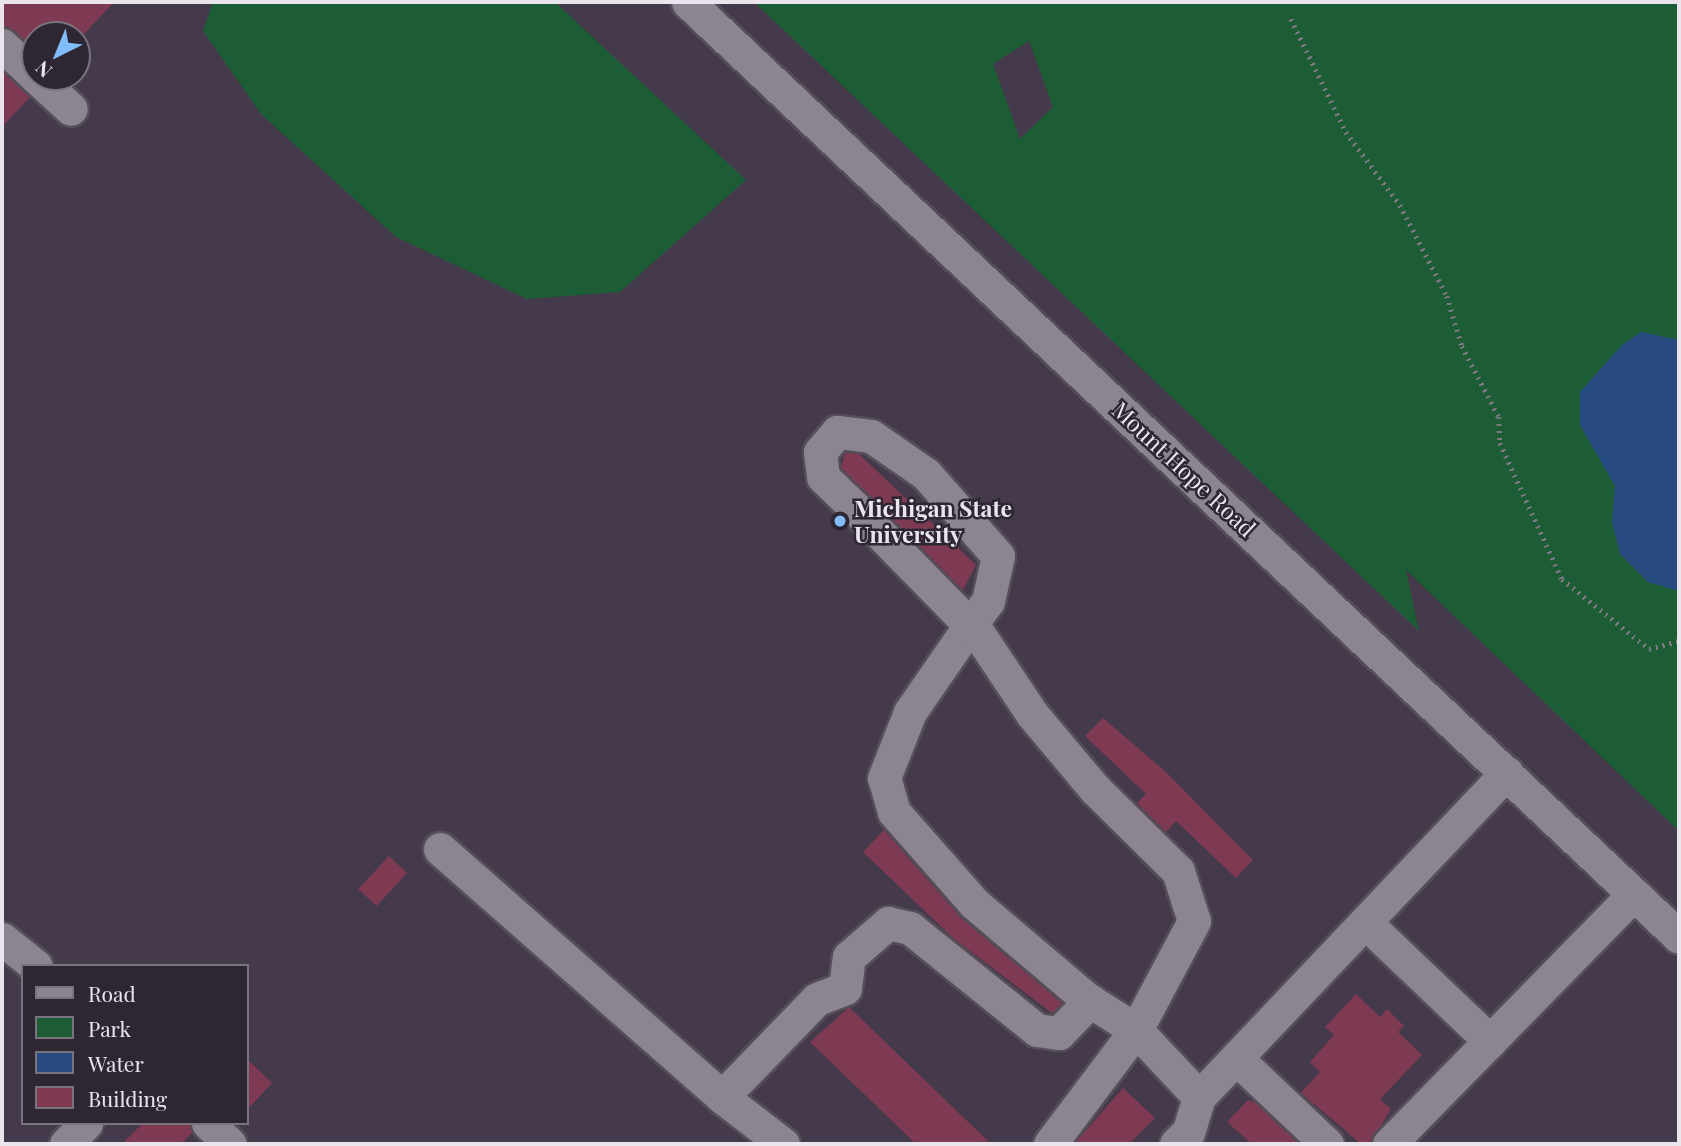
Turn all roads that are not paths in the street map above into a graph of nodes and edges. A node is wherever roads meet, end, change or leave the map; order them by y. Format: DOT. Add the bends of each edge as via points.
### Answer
graph roads {
  1 [pos="688,2"];
  2 [pos="2,45"];
  3 [pos="21,62"];
  4 [pos="52,91"];
  5 [pos="71,109"];
  6 [pos="970,625"];
  7 [pos="1507,774"];
  8 [pos="440,849"];
  9 [pos="1634,894"];
  10 [pos="1367,924"];
  11 [pos="1679,937"];
  12 [pos="2,939"];
  13 [pos="33,964"];
  14 [pos="1090,1001"];
  15 [pos="1136,1030"];
  16 [pos="1490,1041"];
  17 [pos="1237,1059"];
  18 [pos="722,1097"];
  19 [pos="1199,1097"];
  20 [pos="84,1125"];
  21 [pos="210,1125"];
  22 [pos="65,1144"];
  23 [pos="230,1144"];
  24 [pos="783,1144"];
  25 [pos="1050,1144"];
  26 [pos="1176,1144"];
  27 [pos="1327,1144"];
  28 [pos="1389,1144"];
  1 -- 7 [label="street, Mount Hope Road"];
  2 -- 3 [label="street"];
  4 -- 5 [label="street"];
  6 -- 6 [label="street" via="988,601 998,556 926,474 871,436 837,432 820,452 823,477"];
  6 -- 14 [label="street" via="910,712 884,778 894,812 974,903"];
  6 -- 15 [label="street" via="1032,714 1095,789 1178,871 1194,921"];
  7 -- 9 [label="street, Mount Hope Road"];
  7 -- 10 [label="street"];
  8 -- 18 [label="street"];
  9 -- 11 [label="street, Mount Hope Road"];
  9 -- 16 [label="street"];
  10 -- 16 [label="street"];
  10 -- 17 [label="street"];
  12 -- 13 [label="street"];
  14 -- 15 [label="street"];
  14 -- 18 [label="street" via="1059,1033 1037,1030 910,928 888,923 868,935 849,957 845,988 817,999"];
  15 -- 19 [label="street"];
  15 -- 25 [label="street"];
  16 -- 28 [label="street"];
  17 -- 19 [label="street"];
  17 -- 27 [label="street"];
  18 -- 24 [label="street"];
  19 -- 26 [label="street" via="1188,1132"];
  20 -- 22 [label="street"];
  21 -- 23 [label="street"];
}
